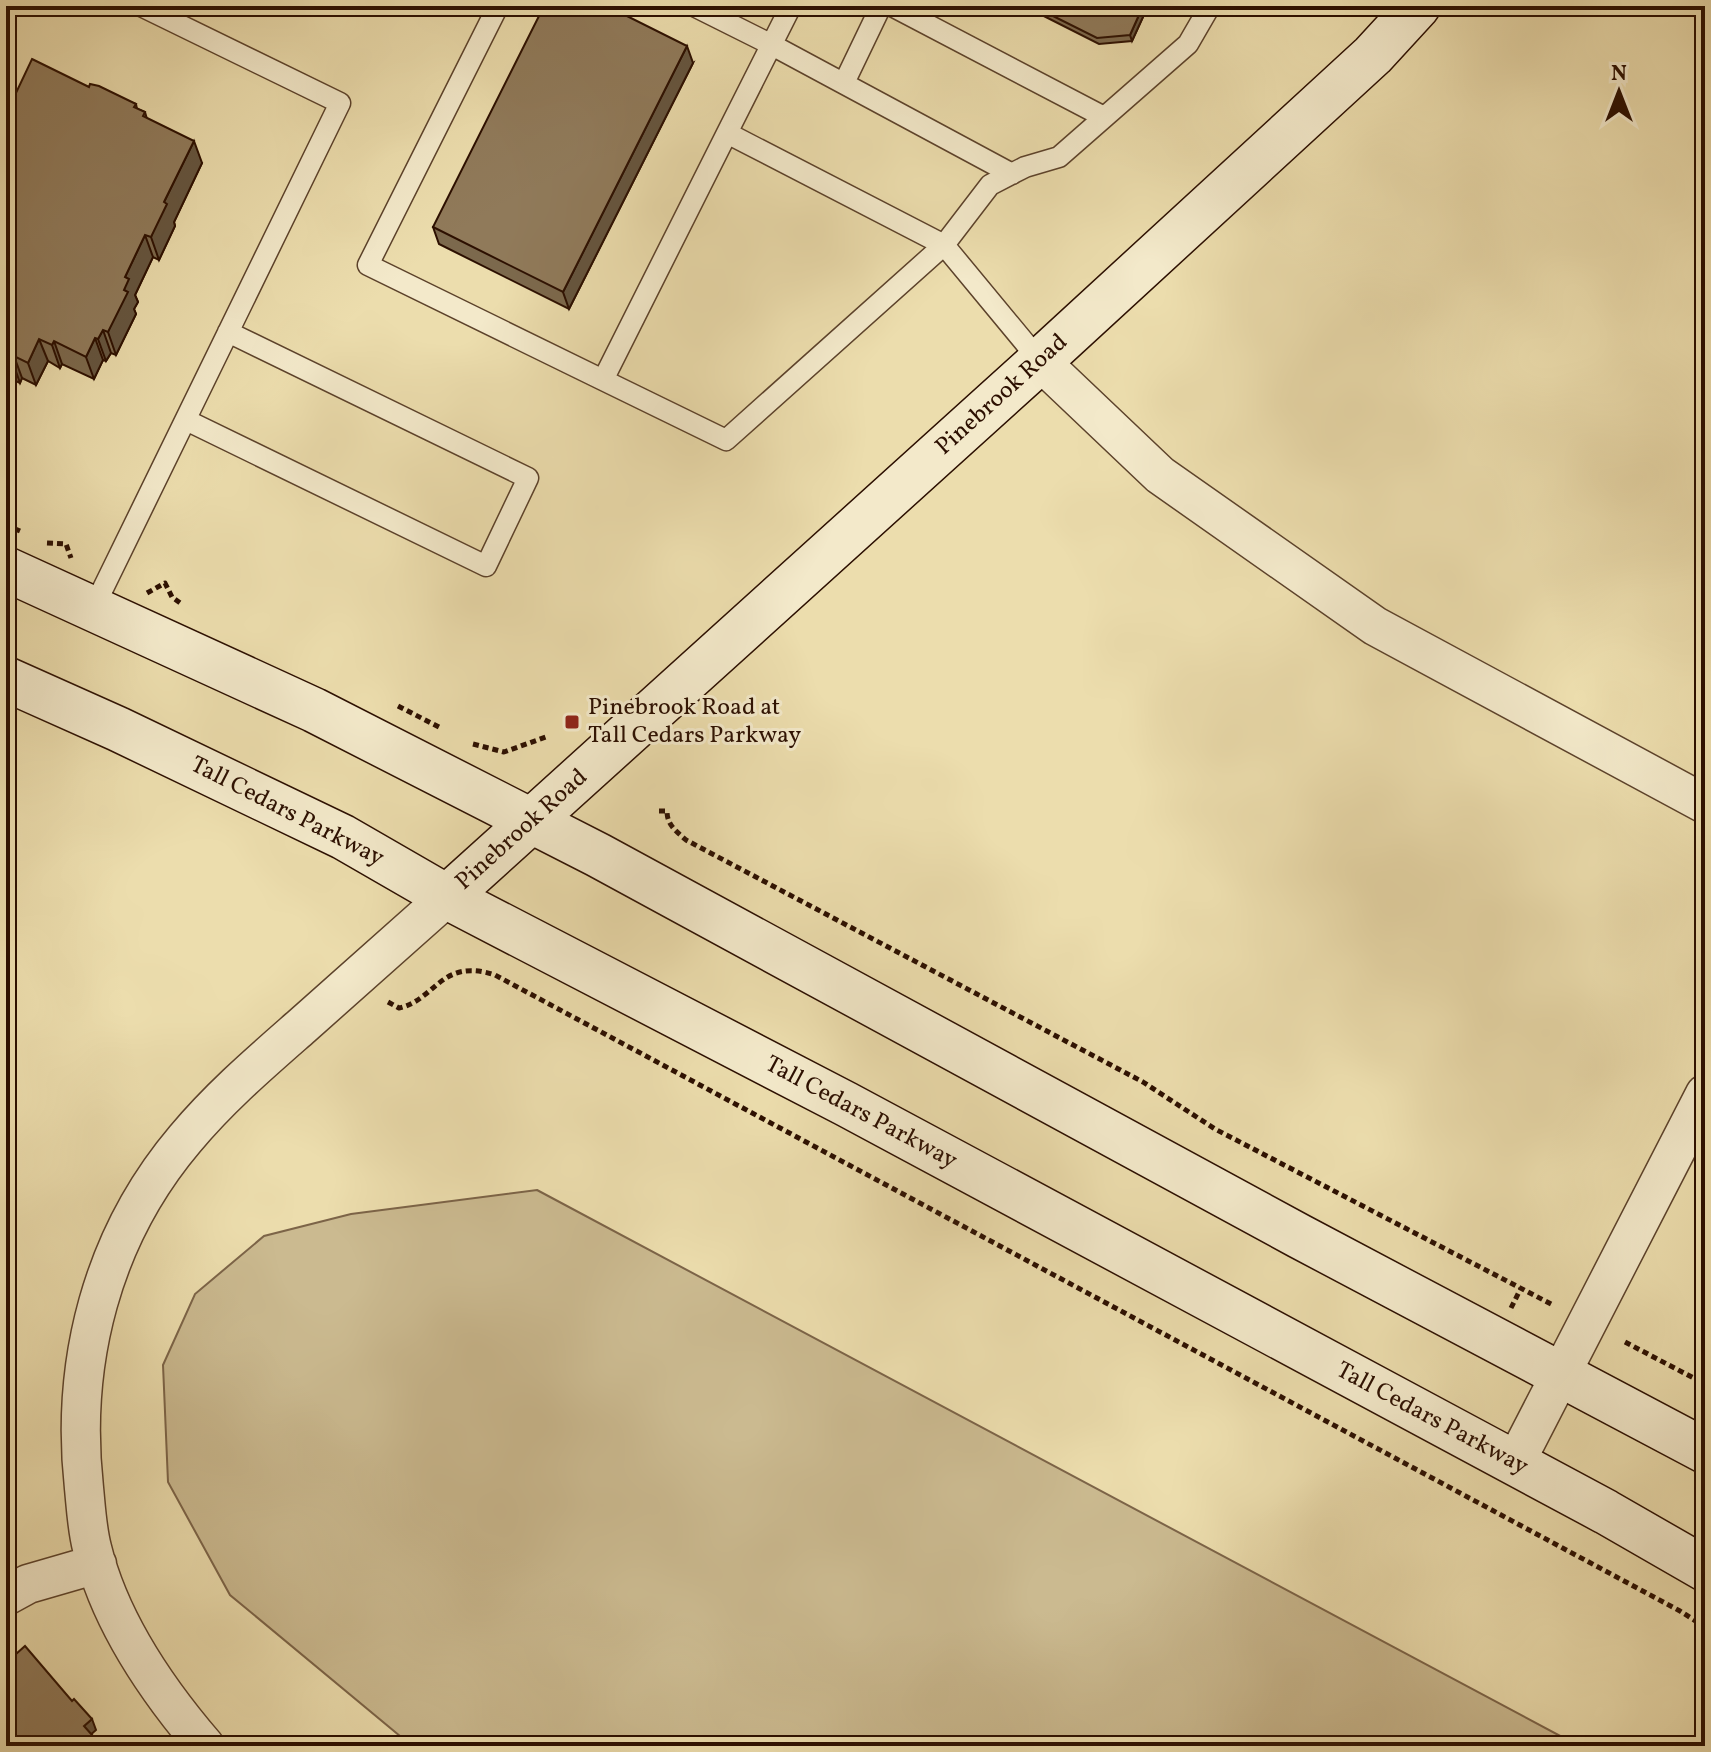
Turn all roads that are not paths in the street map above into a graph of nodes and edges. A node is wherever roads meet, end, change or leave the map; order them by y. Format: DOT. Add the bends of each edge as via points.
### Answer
graph roads {
  1 [pos="141,6"];
  2 [pos="498,6"];
  3 [pos="694,6"];
  4 [pos="791,6"];
  5 [pos="881,6"];
  6 [pos="892,6"];
  7 [pos="1210,6"];
  8 [pos="1418,6"];
  9 [pos="772,45"];
  10 [pos="844,83"];
  11 [pos="1104,117"];
  12 [pos="727,133"];
  13 [pos="1012,174"];
  14 [pos="944,245"];
  15 [pos="228,332"];
  16 [pos="1040,361"];
  17 [pos="603,380"];
  18 [pos="186,420"];
  19 [pos="6,569"];
  20 [pos="93,609"];
  21 [pos="6,679"];
  22 [pos="1705,804"];
  23 [pos="531,822"];
  24 [pos="447,897"];
  25 [pos="1705,1094"];
  26 [pos="1559,1376"];
  27 [pos="1705,1451"];
  28 [pos="1515,1463"];
  29 [pos="97,1564"];
  30 [pos="1705,1569"];
  31 [pos="6,1596"];
  32 [pos="205,1746"];
  1 -- 15 [label="lane" via="340,103"];
  2 -- 17 [label="lane" via="368,265"];
  3 -- 9 [label="lane"];
  4 -- 9 [label="lane"];
  5 -- 10 [label="lane"];
  6 -- 11 [label="lane"];
  7 -- 11 [label="lane" via="1188,44"];
  8 -- 16 [label="main road, Pinebrook Road" via="1373,55"];
  9 -- 10 [label="lane"];
  9 -- 12 [label="lane"];
  10 -- 13 [label="lane"];
  11 -- 13 [label="lane" via="1059,157"];
  12 -- 14 [label="lane"];
  12 -- 17 [label="lane"];
  13 -- 14 [label="lane" via="990,185"];
  14 -- 16 [label="lane"];
  14 -- 17 [label="lane" via="726,440"];
  15 -- 18 [label="lane"];
  15 -- 18 [label="lane" via="528,478 498,541 486,566"];
  16 -- 22 [label="street" via="1160,475 1375,626"];
  16 -- 23 [label="main road, Pinebrook Road"];
  18 -- 20 [label="lane"];
  19 -- 20 [label="main road"];
  20 -- 23 [label="main road" via="314,710"];
  21 -- 24 [label="main road, Tall Cedars Parkway" via="343,837"];
  23 -- 24 [label="main road, Pinebrook Road"];
  23 -- 26 [label="main road"];
  24 -- 28 [label="main road, Tall Cedars Parkway"];
  24 -- 29 [label="street, Pinebrook Road" via="211,1108 135,1211 93,1316 82,1386 81,1466"];
  25 -- 26 [label="street"];
  26 -- 27 [label="main road"];
  26 -- 28 [label="street"];
  28 -- 30 [label="main road, Tall Cedars Parkway"];
  29 -- 31 [label="street" via="28,1584"];
  29 -- 32 [label="street, Pinebrook Road" via="132,1645"];
}
